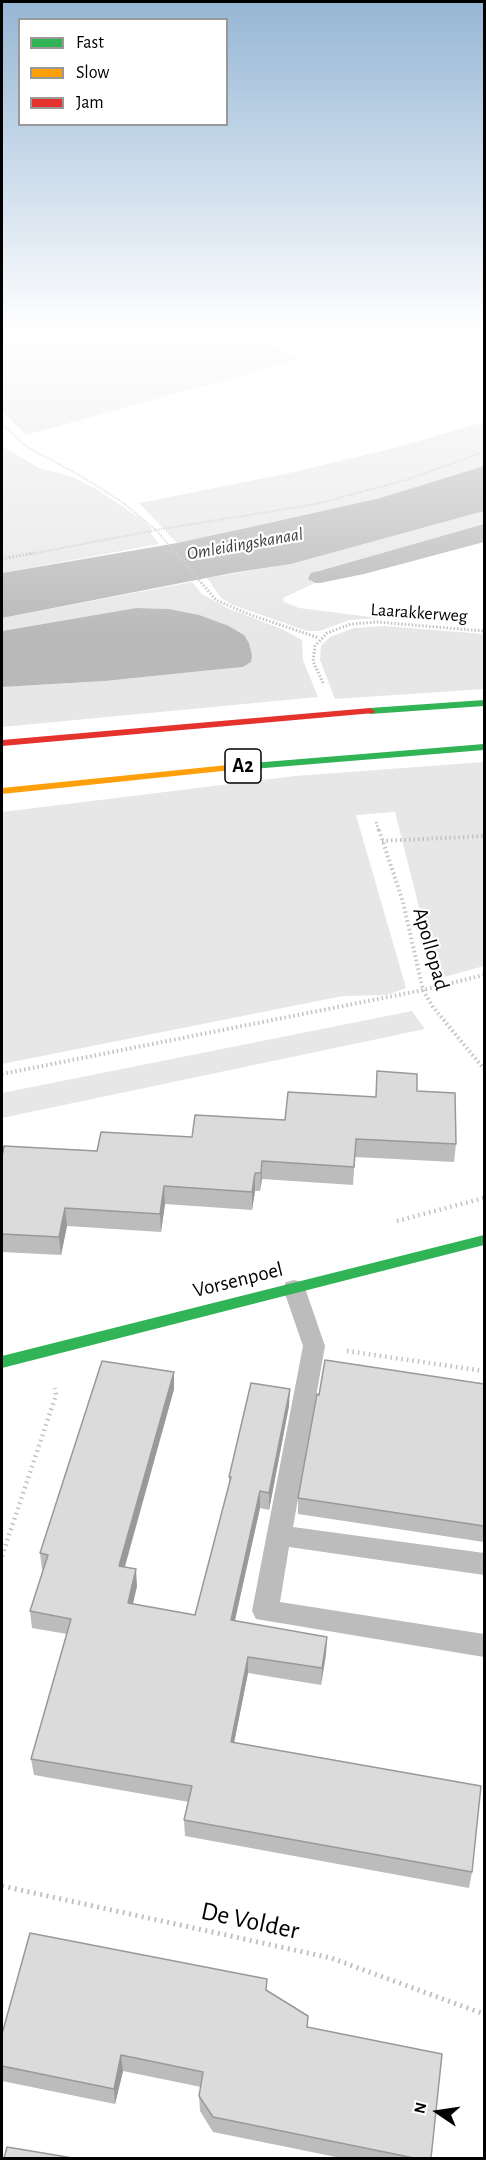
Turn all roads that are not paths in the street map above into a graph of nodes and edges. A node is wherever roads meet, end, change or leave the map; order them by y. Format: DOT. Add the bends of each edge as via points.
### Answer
graph roads {
  1 [pos="484,703"];
  2 [pos="2,743"];
  3 [pos="484,747"];
  4 [pos="2,791"];
  5 [pos="484,1240"];
  6 [pos="294,1288"];
  7 [pos="2,1362"];
  8 [pos="278,1535"];
  9 [pos="484,1564"];
  10 [pos="484,1646"];
  1 -- 2 [label="main road, A2"];
  3 -- 4 [label="main road, A2" via="275,763"];
  5 -- 6 [label="main road, Vorsenpoel"];
  6 -- 7 [label="main road, Vorsenpoel"];
  6 -- 8 [label="lane" via="314,1346"];
  8 -- 9 [label="lane"];
  8 -- 10 [label="lane" via="265,1611"];
}
